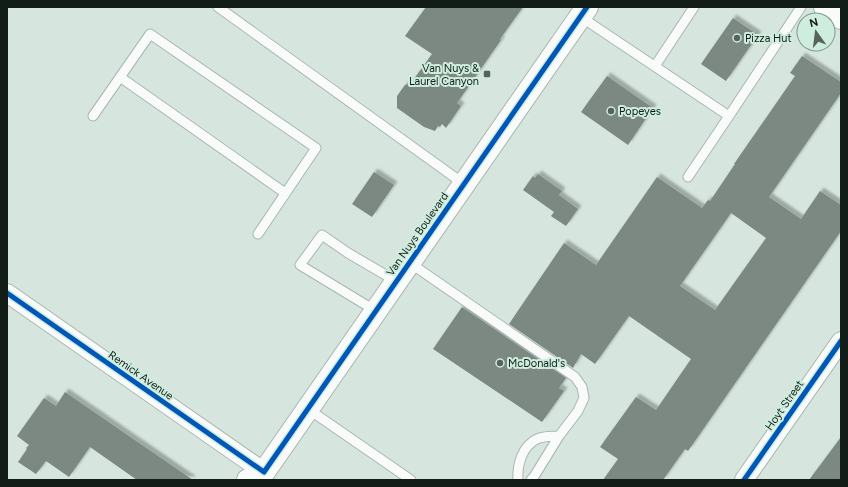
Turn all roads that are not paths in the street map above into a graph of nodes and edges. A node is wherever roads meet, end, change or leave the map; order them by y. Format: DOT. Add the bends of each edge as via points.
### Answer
graph roads {
  1 [pos="218,7"];
  2 [pos="694,7"];
  3 [pos="801,7"];
  4 [pos="825,7"];
  5 [pos="584,12"];
  6 [pos="841,18"];
  7 [pos="655,66"];
  8 [pos="120,77"];
  9 [pos="92,116"];
  10 [pos="729,116"];
  11 [pos="688,177"];
  12 [pos="464,184"];
  13 [pos="285,193"];
  14 [pos="258,234"];
  15 [pos="410,263"];
  16 [pos="396,281"];
  17 [pos="7,293"];
  18 [pos="376,311"];
  19 [pos="841,341"];
  20 [pos="308,409"];
  21 [pos="559,436"];
  22 [pos="262,477"];
  23 [pos="411,480"];
  24 [pos="518,480"];
  25 [pos="531,480"];
  26 [pos="744,480"];
  1 -- 12 [label="lane"];
  2 -- 7 [label="lane"];
  3 -- 10 [label="lane"];
  4 -- 6 [label="main road"];
  5 -- 7 [label="lane"];
  5 -- 12 [label="main road, Van Nuys Boulevard"];
  7 -- 10 [label="lane"];
  8 -- 9 [label="lane"];
  8 -- 13 [label="lane"];
  8 -- 13 [label="lane" via="150,34 316,148"];
  10 -- 11 [label="lane"];
  12 -- 15 [label="main road, Van Nuys Boulevard"];
  13 -- 14 [label="lane"];
  15 -- 16 [label="main road, Van Nuys Boulevard"];
  15 -- 21 [label="lane" via="575,377 582,387 584,398 578,411"];
  16 -- 18 [label="main road, Van Nuys Boulevard"];
  16 -- 18 [label="lane" via="322,235 300,265"];
  17 -- 22 [label="street, Remick Avenue"];
  18 -- 20 [label="main road, Van Nuys Boulevard"];
  19 -- 26 [label="street, Hoyt Street"];
  20 -- 22 [label="main road, Van Nuys Boulevard"];
  20 -- 23 [label="lane"];
  21 -- 24 [label="lane" via="537,439 528,445 518,466"];
  21 -- 25 [label="lane"];
}
